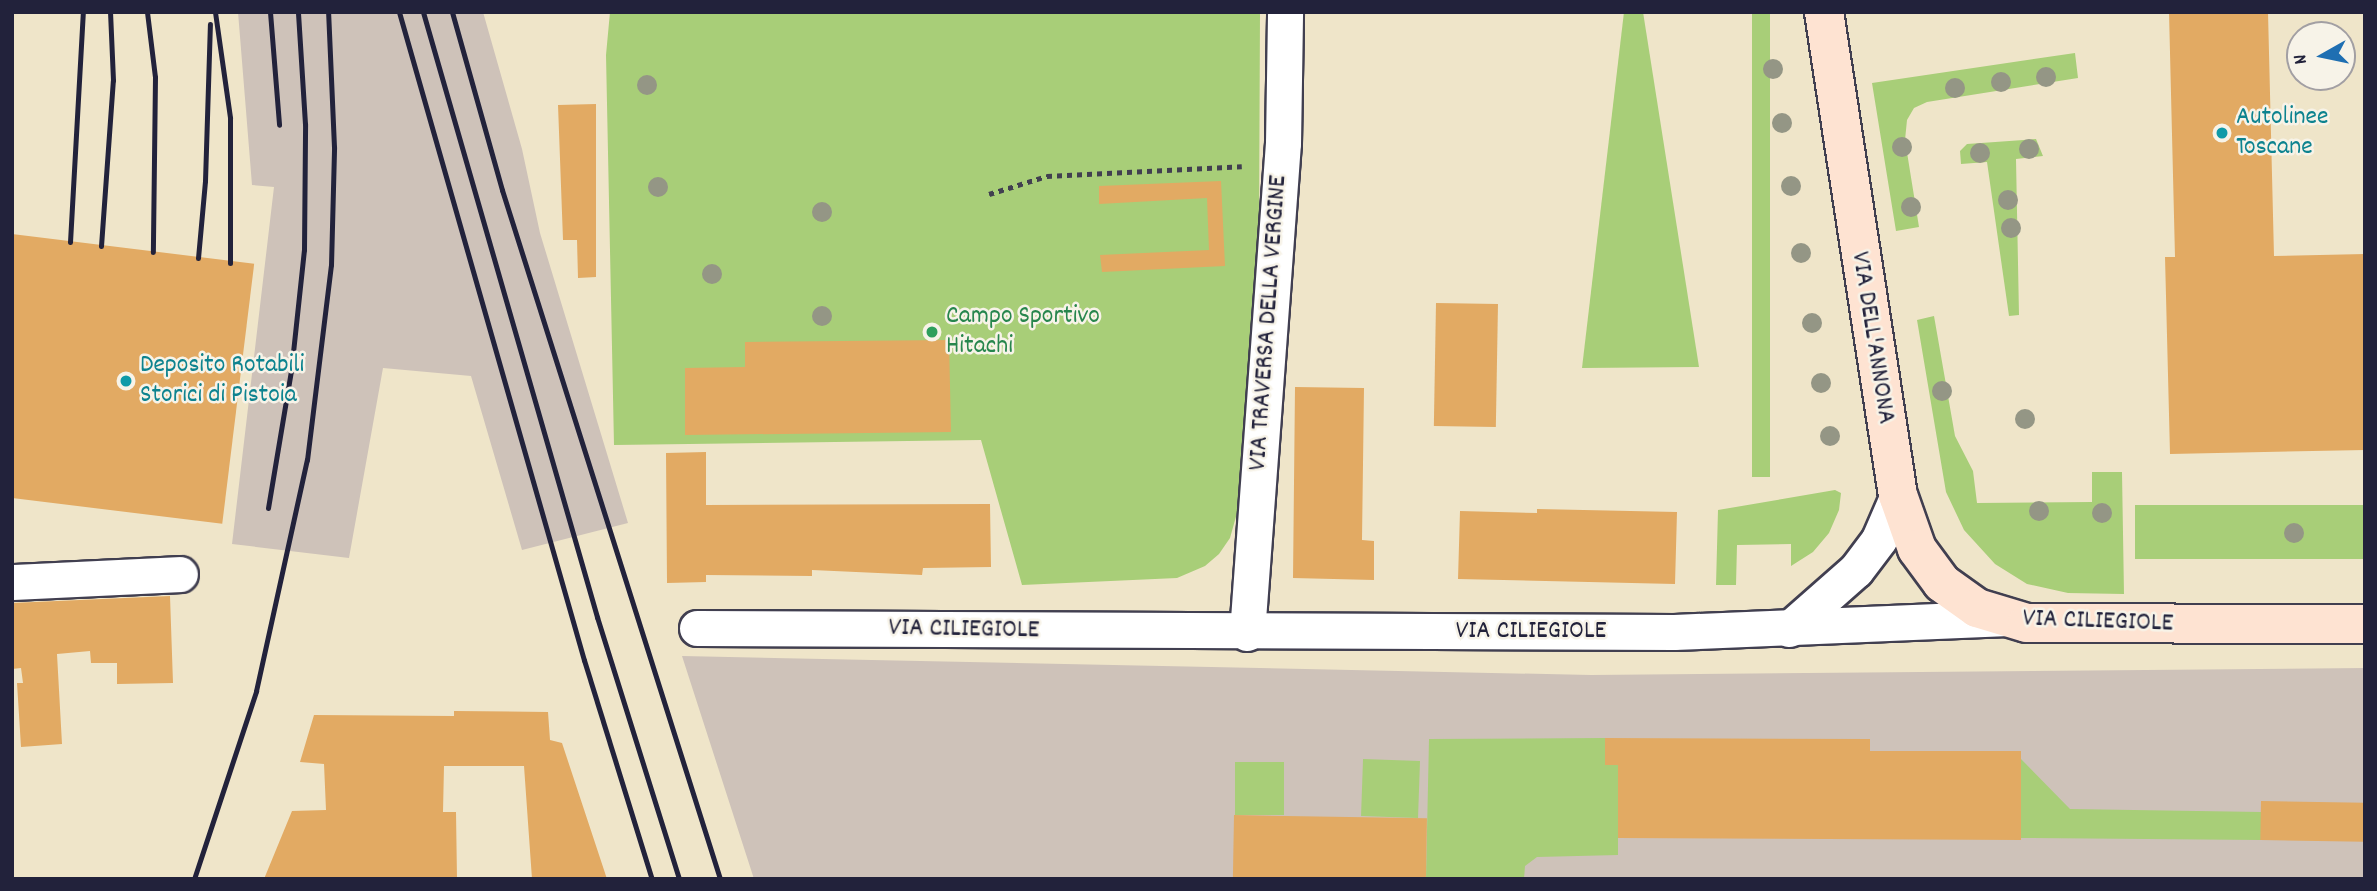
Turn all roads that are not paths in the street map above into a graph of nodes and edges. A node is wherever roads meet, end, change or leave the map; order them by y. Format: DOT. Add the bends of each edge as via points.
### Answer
graph roads {
  1 [pos="1285,12"];
  2 [pos="1824,12"];
  3 [pos="1898,495"];
  4 [pos="180,574"];
  5 [pos="12,582"];
  6 [pos="2002,618"];
  7 [pos="2365,624"];
  8 [pos="697,628"];
  9 [pos="1790,629"];
  10 [pos="1247,633"];
  1 -- 10 [label="street, VIA TRAVERSA DELLA VERGINE" via="1283,144"];
  2 -- 3 [label="street, VIA DELL'ANNONA"];
  3 -- 6 [label="street, VIA DELL'ANNONA" via="1911,537 1927,566 1959,598"];
  3 -- 9 [label="street" via="1879,539 1856,570"];
  4 -- 5 [label="street"];
  6 -- 7 [label="street, VIA CILIEGIOLE" via="2057,625"];
  6 -- 9 [label="street, VIA CILIEGIOLE"];
  8 -- 10 [label="street, VIA CILIEGIOLE"];
  9 -- 10 [label="street, VIA CILIEGIOLE"];
}
